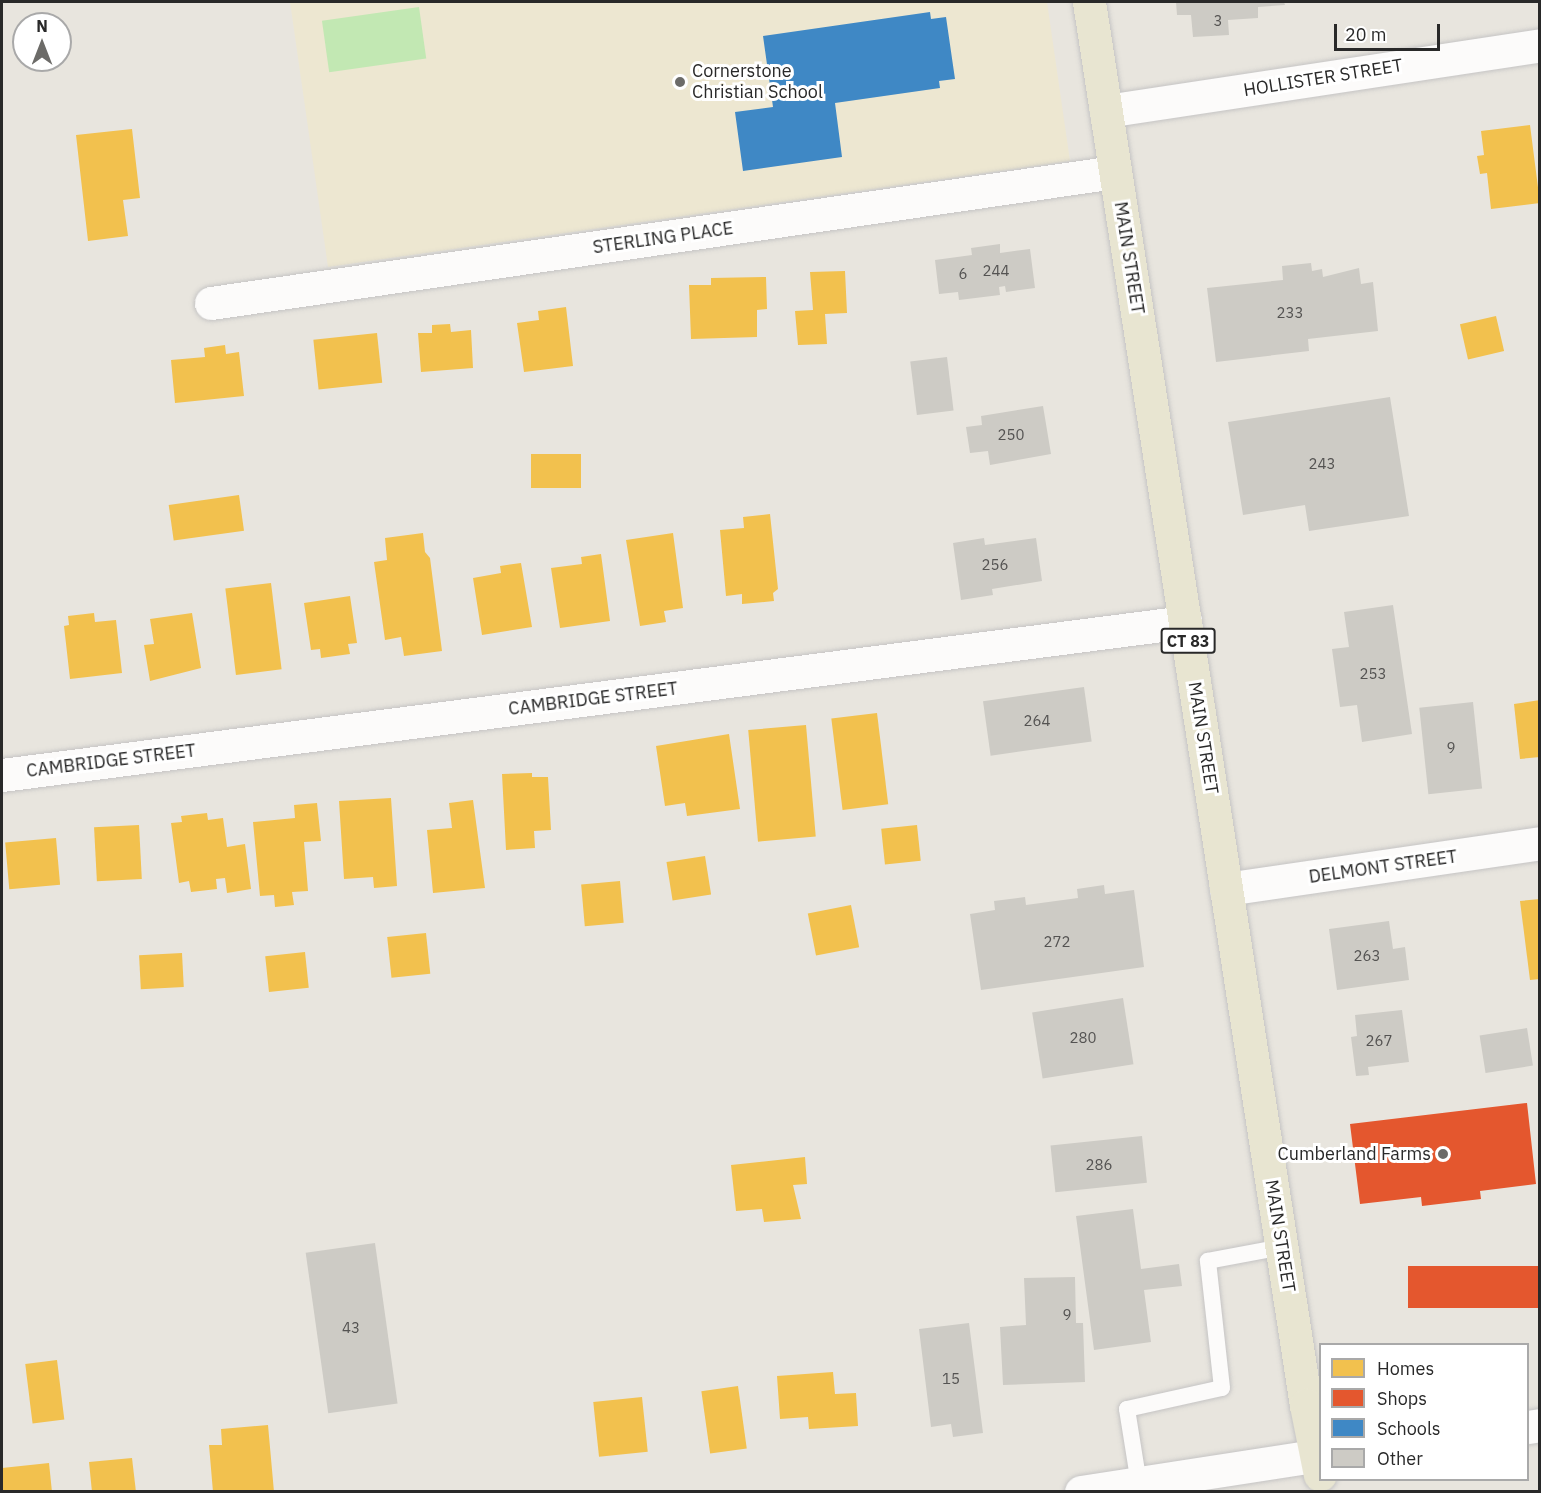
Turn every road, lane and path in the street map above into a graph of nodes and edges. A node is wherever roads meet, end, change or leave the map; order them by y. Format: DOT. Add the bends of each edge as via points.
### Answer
graph roads {
  1 [pos="1089,2"];
  2 [pos="1539,45"];
  3 [pos="1106,111"];
  4 [pos="1116,172"];
  5 [pos="211,303"];
  6 [pos="1185,622"];
  7 [pos="2,775"];
  8 [pos="1539,843"];
  9 [pos="1227,889"];
  10 [pos="1282,1247"];
  11 [pos="1319,1460"];
  12 [pos="1319,1466"];
  13 [pos="1139,1484"];
  14 [pos="1081,1491"];
  1 -- 3 [label="main road, MAIN STREET / CT 83"];
  2 -- 3 [label="street, HOLLISTER STREET"];
  3 -- 4 [label="main road, MAIN STREET / CT 83"];
  4 -- 5 [label="street, STERLING PLACE"];
  4 -- 6 [label="main road, MAIN STREET / CT 83"];
  6 -- 7 [label="street, CAMBRIDGE STREET"];
  6 -- 9 [label="main road, MAIN STREET / CT 83"];
  8 -- 9 [label="street, DELMONT STREET"];
  9 -- 10 [label="main road, MAIN STREET / CT 83"];
  10 -- 11 [label="main road, MAIN STREET / CT 83"];
  10 -- 13 [label="lane" via="1208,1261 1222,1388 1127,1409"];
  12 -- 13 [label="street"];
  13 -- 14 [label="street"];
}
